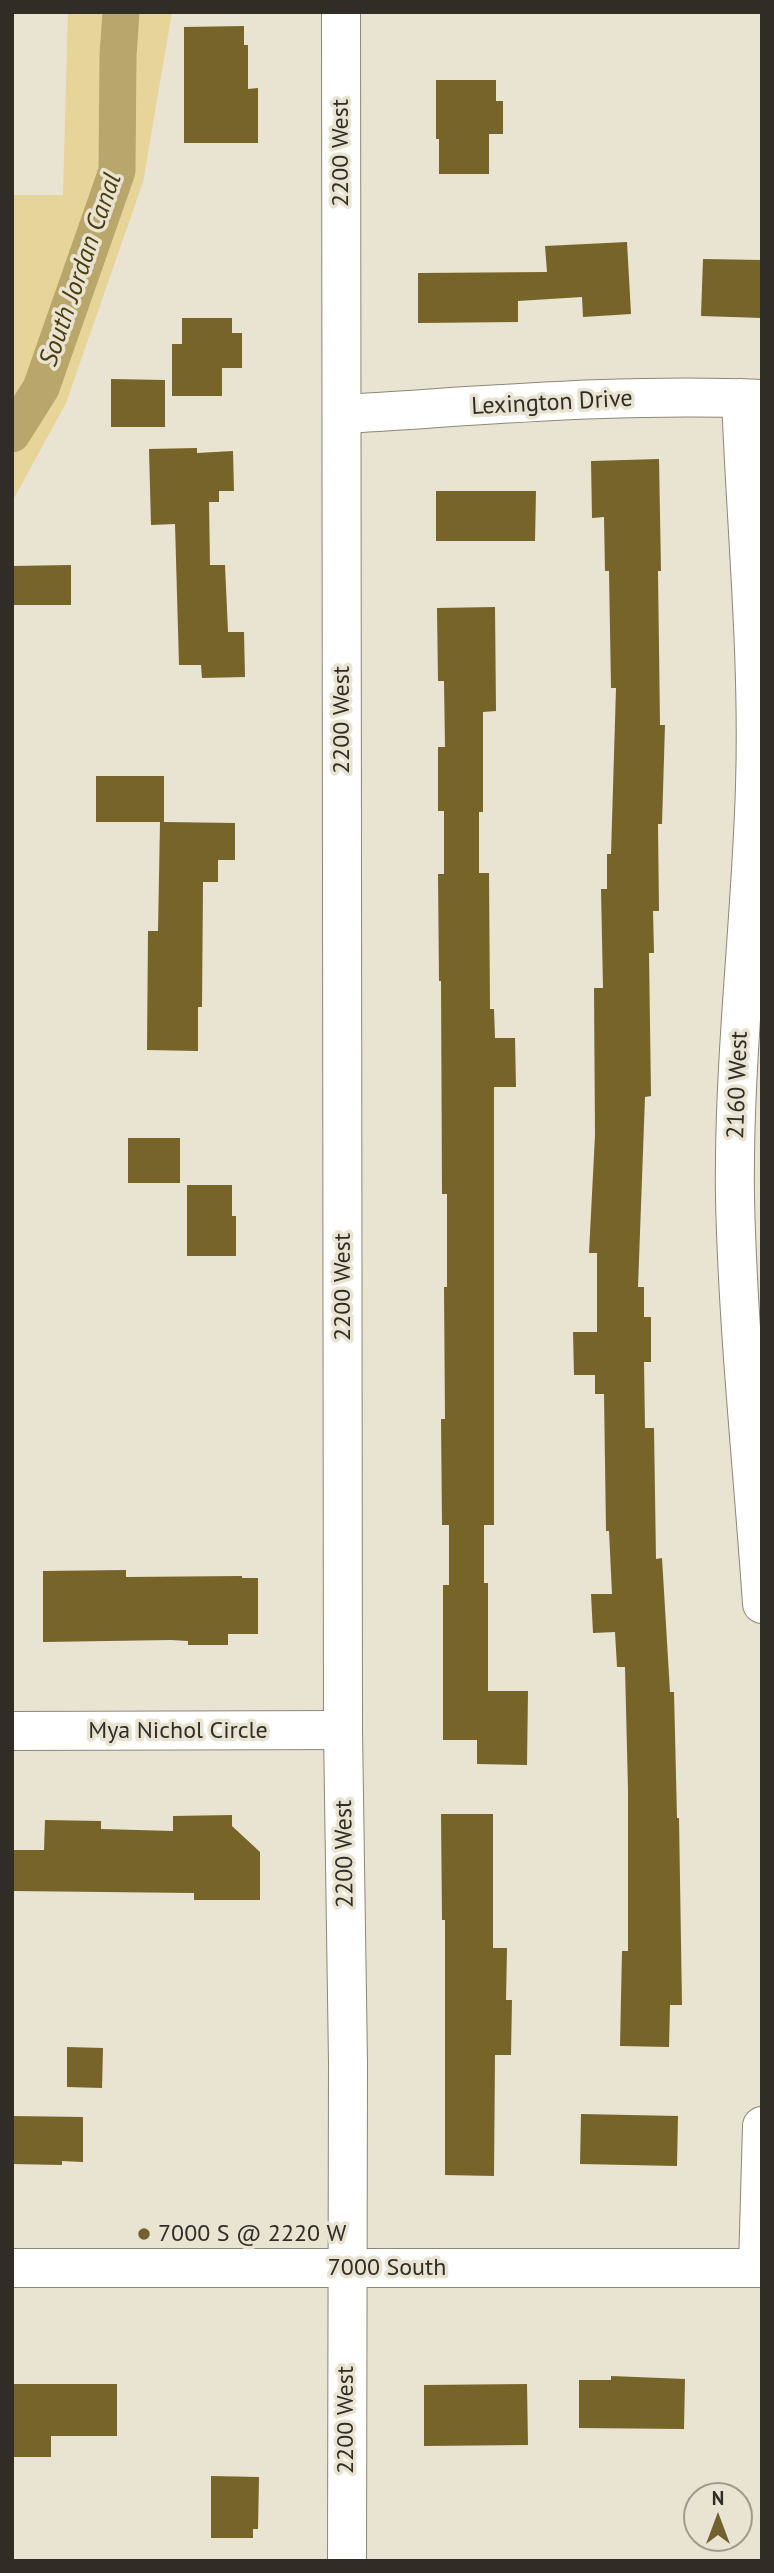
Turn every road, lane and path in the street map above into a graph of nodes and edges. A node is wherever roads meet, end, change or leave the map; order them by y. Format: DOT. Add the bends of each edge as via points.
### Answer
graph roads {
  1 [pos="341,12"];
  2 [pos="752,399"];
  3 [pos="342,414"];
  4 [pos="758,784"];
  5 [pos="748,1133"];
  6 [pos="757,1483"];
  7 [pos="762,1604"];
  8 [pos="343,1730"];
  9 [pos="12,1731"];
  10 [pos="762,2126"];
  11 [pos="346,2267"];
  12 [pos="12,2268"];
  13 [pos="760,2268"];
  14 [pos="347,2561"];
  1 -- 3 [label="street, 2200 West"];
  2 -- 3 [label="street, Lexington Drive" via="541,402"];
  2 -- 4 [label="street, 2160 West"];
  3 -- 8 [label="street, 2200 West"];
  4 -- 5 [label="street, 2160 West" via="735,1088"];
  5 -- 6 [label="street, 2160 West" via="739,1290"];
  6 -- 7 [label="street, 2160 West"];
  8 -- 9 [label="street, Mya Nichol Circle"];
  8 -- 11 [label="street, 2200 West"];
  10 -- 13 [label="street"];
  11 -- 12 [label="street, 7000 South"];
  11 -- 13 [label="street, 7000 South"];
  11 -- 14 [label="street, 2200 West"];
}
